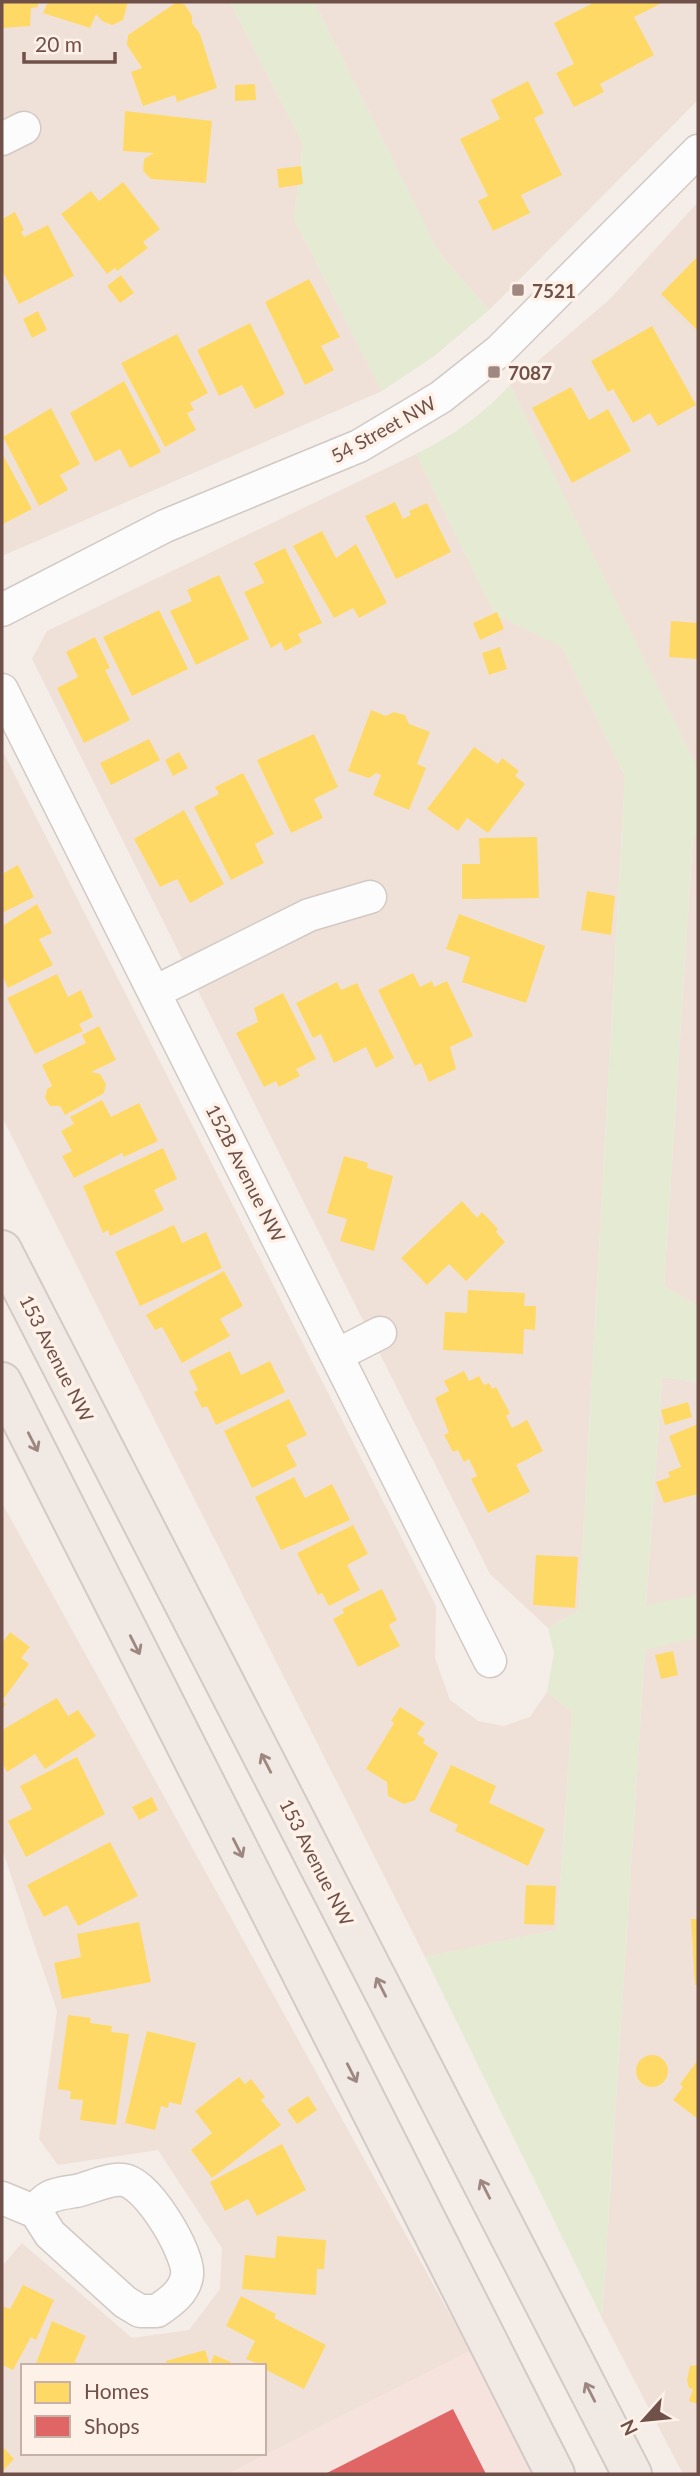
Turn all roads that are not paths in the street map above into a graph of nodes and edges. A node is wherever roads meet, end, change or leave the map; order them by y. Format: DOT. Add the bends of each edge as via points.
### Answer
graph roads {
  1 [pos="698,151"];
  2 [pos="2,610"];
  3 [pos="2,690"];
  4 [pos="370,897"];
  5 [pos="155,992"];
  6 [pos="2,1250"];
  7 [pos="380,1333"];
  8 [pos="337,1355"];
  9 [pos="2,1382"];
  10 [pos="490,1661"];
  11 [pos="2,2198"];
  12 [pos="36,2212"];
  13 [pos="555,2474"];
  14 [pos="632,2474"];
  1 -- 2 [label="street, 54 Street NW" via="499,351 407,420 309,468 165,526"];
  3 -- 5 [label="street, 152B Avenue NW"];
  4 -- 5 [label="street" via="309,915"];
  5 -- 8 [label="street, 152B Avenue NW"];
  14 -- 6 [label="main road, 153 Avenue NW, one-way"];
  7 -- 8 [label="street"];
  8 -- 10 [label="street, 152B Avenue NW"];
  9 -- 13 [label="main road, one-way"];
  11 -- 12 [label="street"];
  12 -- 12 [label="street" via="50,2234 139,2311 157,2311 180,2292 187,2278 187,2265 160,2213 138,2186 123,2180 55,2193 42,2199"];
}
